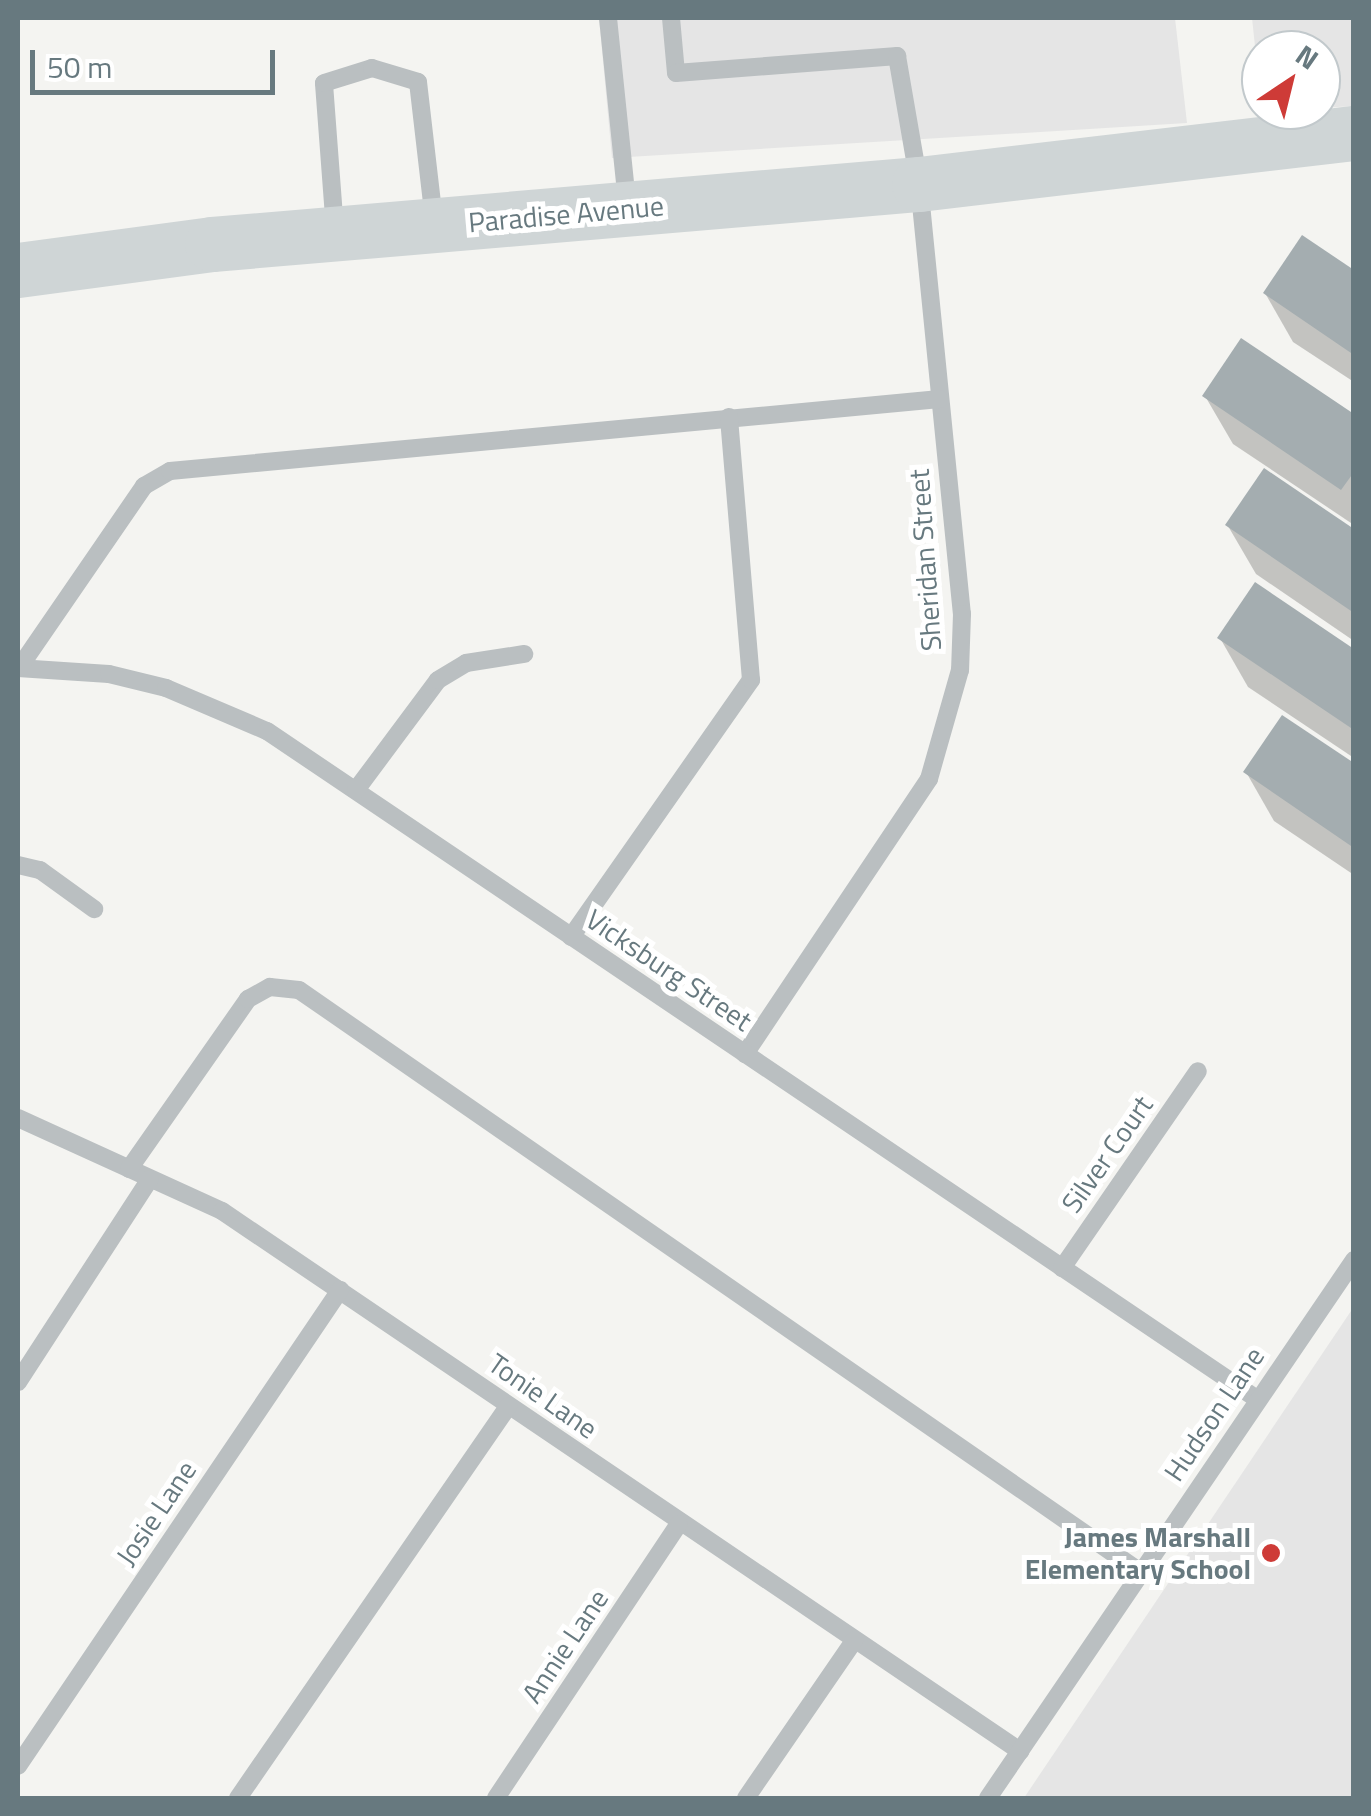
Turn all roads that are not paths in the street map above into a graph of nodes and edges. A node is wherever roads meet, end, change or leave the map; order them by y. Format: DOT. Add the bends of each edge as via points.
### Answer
graph roads {
  1 [pos="608,18"];
  2 [pos="670,18"];
  3 [pos="1354,133"];
  4 [pos="919,184"];
  5 [pos="628,209"];
  6 [pos="435,225"];
  7 [pos="336,234"];
  8 [pos="18,270"];
  9 [pos="940,398"];
  10 [pos="729,417"];
  11 [pos="524,654"];
  12 [pos="18,668"];
  13 [pos="356,790"];
  14 [pos="18,864"];
  15 [pos="94,909"];
  16 [pos="572,937"];
  17 [pos="745,1054"];
  18 [pos="1198,1071"];
  19 [pos="18,1118"];
  20 [pos="129,1169"];
  21 [pos="150,1179"];
  22 [pos="1354,1260"];
  23 [pos="1062,1268"];
  24 [pos="340,1290"];
  25 [pos="18,1382"];
  26 [pos="1257,1399"];
  27 [pos="508,1406"];
  28 [pos="679,1524"];
  29 [pos="1140,1571"];
  30 [pos="854,1641"];
  31 [pos="1020,1751"];
  32 [pos="18,1766"];
  33 [pos="238,1798"];
  34 [pos="496,1798"];
  35 [pos="746,1798"];
  36 [pos="988,1798"];
  1 -- 5 [label="street"];
  2 -- 4 [label="street, Sheridan Street" via="676,73 897,56"];
  3 -- 4 [label="main road, Paradise Avenue"];
  4 -- 5 [label="main road, Paradise Avenue"];
  4 -- 9 [label="street, Sheridan Street"];
  5 -- 6 [label="main road, Paradise Avenue"];
  6 -- 7 [label="main road, Paradise Avenue"];
  6 -- 7 [label="street" via="418,82 372,68 324,83"];
  7 -- 8 [label="main road, Paradise Avenue"];
  9 -- 10 [label="street"];
  9 -- 17 [label="street, Sheridan Street" via="962,614 947,732 901,828"];
  10 -- 12 [label="street" via="170,471 144,486"];
  10 -- 16 [label="street" via="751,680"];
  11 -- 13 [label="street" via="466,663 438,680"];
  12 -- 13 [label="street, Vicksburg Street" via="108,674 214,705"];
  13 -- 16 [label="street, Vicksburg Street"];
  14 -- 15 [label="street" via="40,870"];
  16 -- 17 [label="street, Vicksburg Street"];
  17 -- 23 [label="street, Vicksburg Street"];
  18 -- 23 [label="street, Silver Court"];
  19 -- 20 [label="street, Tonie Lane"];
  20 -- 21 [label="street, Tonie Lane"];
  20 -- 29 [label="street" via="248,999 270,987 299,990"];
  21 -- 24 [label="street, Tonie Lane" via="222,1211"];
  21 -- 25 [label="street"];
  22 -- 26 [label="street, Hudson Lane"];
  23 -- 26 [label="street, Vicksburg Street"];
  24 -- 27 [label="street, Tonie Lane"];
  24 -- 32 [label="street, Josie Lane"];
  26 -- 29 [label="street, Hudson Lane"];
  27 -- 28 [label="street, Tonie Lane"];
  27 -- 33 [label="street"];
  28 -- 30 [label="street, Tonie Lane"];
  28 -- 34 [label="street, Annie Lane"];
  29 -- 31 [label="street, Hudson Lane"];
  30 -- 31 [label="street, Tonie Lane"];
  30 -- 35 [label="street"];
  31 -- 36 [label="street, Hudson Lane"];
}
